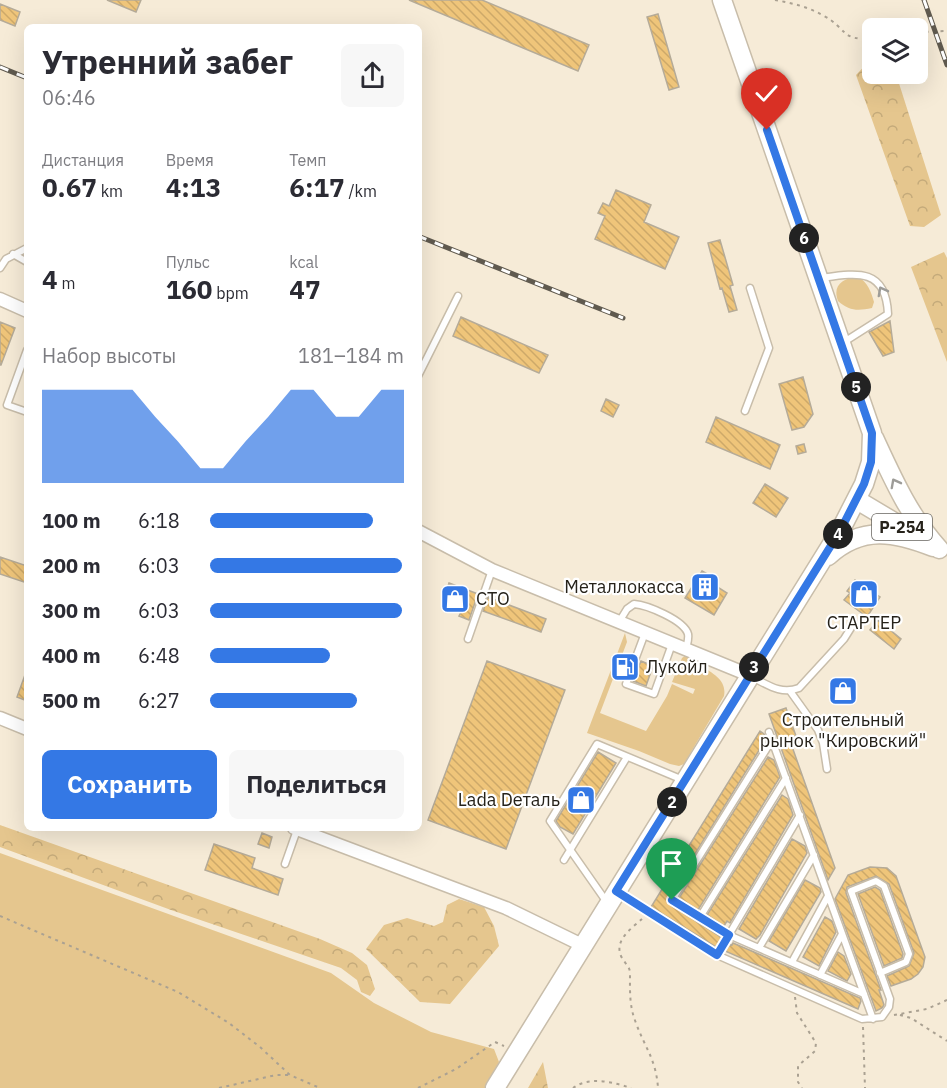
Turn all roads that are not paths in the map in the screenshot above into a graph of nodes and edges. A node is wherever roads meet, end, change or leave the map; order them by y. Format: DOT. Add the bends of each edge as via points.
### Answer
graph roads {
  1 [pos="722,0"];
  2 [pos="24,249"];
  3 [pos="13,254"];
  4 [pos="24,260"];
  5 [pos="0,268"];
  6 [pos="818,278"];
  7 [pos="750,288"];
  8 [pos="458,296"];
  9 [pos="0,299"];
  10 [pos="24,310"];
  11 [pos="841,344"];
  12 [pos="24,368"];
  13 [pos="422,368"];
  14 [pos="24,411"];
  15 [pos="746,411"];
  16 [pos="872,433"];
  17 [pos="857,500"];
  18 [pos="422,533"];
  19 [pos="943,551"];
  20 [pos="820,563"];
  21 [pos="492,570"];
  22 [pos="619,622"];
  23 [pos="854,623"];
  24 [pos="645,633"];
  25 [pos="468,639"];
  26 [pos="672,644"];
  27 [pos="685,649"];
  28 [pos="749,675"];
  29 [pos="790,691"];
  30 [pos="0,718"];
  31 [pos="24,728"];
  32 [pos="770,732"];
  33 [pos="772,740"];
  34 [pos="627,757"];
  35 [pos="827,769"];
  36 [pos="786,778"];
  37 [pos="684,781"];
  38 [pos="800,815"];
  39 [pos="295,831"];
  40 [pos="301,831"];
  41 [pos="570,850"];
  42 [pos="814,855"];
  43 [pos="564,860"];
  44 [pos="285,864"];
  45 [pos="828,896"];
  46 [pos="612,898"];
  47 [pos="700,917"];
  48 [pos="842,934"];
  49 [pos="729,935"];
  50 [pos="582,945"];
  51 [pos="759,948"];
  52 [pos="717,955"];
  53 [pos="792,962"];
  54 [pos="880,973"];
  55 [pos="820,975"];
  56 [pos="864,994"];
  57 [pos="873,1019"];
  58 [pos="495,1088"];
  1 -- 6 [label="main road"];
  2 -- 3 [label="lane"];
  3 -- 4 [label="lane"];
  3 -- 5 [label="lane"];
  6 -- 11 [label="main road"];
  11 -- 6 [label="lane, one-way" via="888,314 887,297 877,280 857,273"];
  7 -- 15 [label="lane" via="769,348"];
  8 -- 13 [label="lane"];
  9 -- 10 [label="street"];
  11 -- 16 [label="main road"];
  12 -- 14 [label="lane" via="7,405"];
  16 -- 17 [label="main road" via="871,462"];
  19 -- 16 [label="main road, one-way" via="922,531 909,511"];
  17 -- 19 [label="main road, Р-254"];
  17 -- 20 [label="main road"];
  18 -- 21 [label="street"];
  19 -- 20 [label="main road" via="906,536 884,533 844,543"];
  20 -- 28 [label="main road"];
  21 -- 22 [label="street"];
  21 -- 25 [label="lane"];
  22 -- 24 [label="street"];
  22 -- 27 [label="lane" via="627,609 644,604 685,629 689,637"];
  23 -- 29 [label="lane" via="800,688"];
  24 -- 26 [label="street"];
  24 -- 26 [label="lane" via="626,684 654,694"];
  26 -- 27 [label="street"];
  27 -- 28 [label="street"];
  28 -- 29 [label="lane" via="777,690"];
  28 -- 37 [label="main road"];
  29 -- 35 [label="lane" via="818,730"];
  30 -- 31 [label="street"];
  32 -- 33 [label="lane"];
  33 -- 36 [label="lane"];
  33 -- 47 [label="lane" via="672,900"];
  34 -- 37 [label="lane"];
  34 -- 41 [label="lane"];
  34 -- 41 [label="lane" via="597,744 585,763 550,821"];
  36 -- 38 [label="lane"];
  36 -- 47 [label="lane"];
  37 -- 46 [label="main road"];
  38 -- 42 [label="lane"];
  38 -- 49 [label="lane"];
  39 -- 44 [label="lane"];
  40 -- 50 [label="street" via="506,908"];
  41 -- 43 [label="lane"];
  41 -- 46 [label="lane"];
  42 -- 45 [label="lane"];
  42 -- 51 [label="lane"];
  45 -- 48 [label="lane"];
  45 -- 53 [label="lane"];
  46 -- 50 [label="main road"];
  46 -- 52 [label="lane" via="649,912"];
  47 -- 49 [label="lane"];
  48 -- 55 [label="lane"];
  48 -- 56 [label="lane"];
  49 -- 51 [label="lane"];
  49 -- 52 [label="lane"];
  50 -- 58 [label="main road"];
  51 -- 53 [label="lane"];
  52 -- 57 [label="lane" via="862,1019"];
  53 -- 55 [label="lane"];
  54 -- 54 [label="lane" via="906,962 909,954 884,886 876,881 851,891"];
  54 -- 57 [label="lane" via="890,999 889,1007 882,1017"];
  55 -- 56 [label="lane"];
  56 -- 57 [label="lane"];
}
